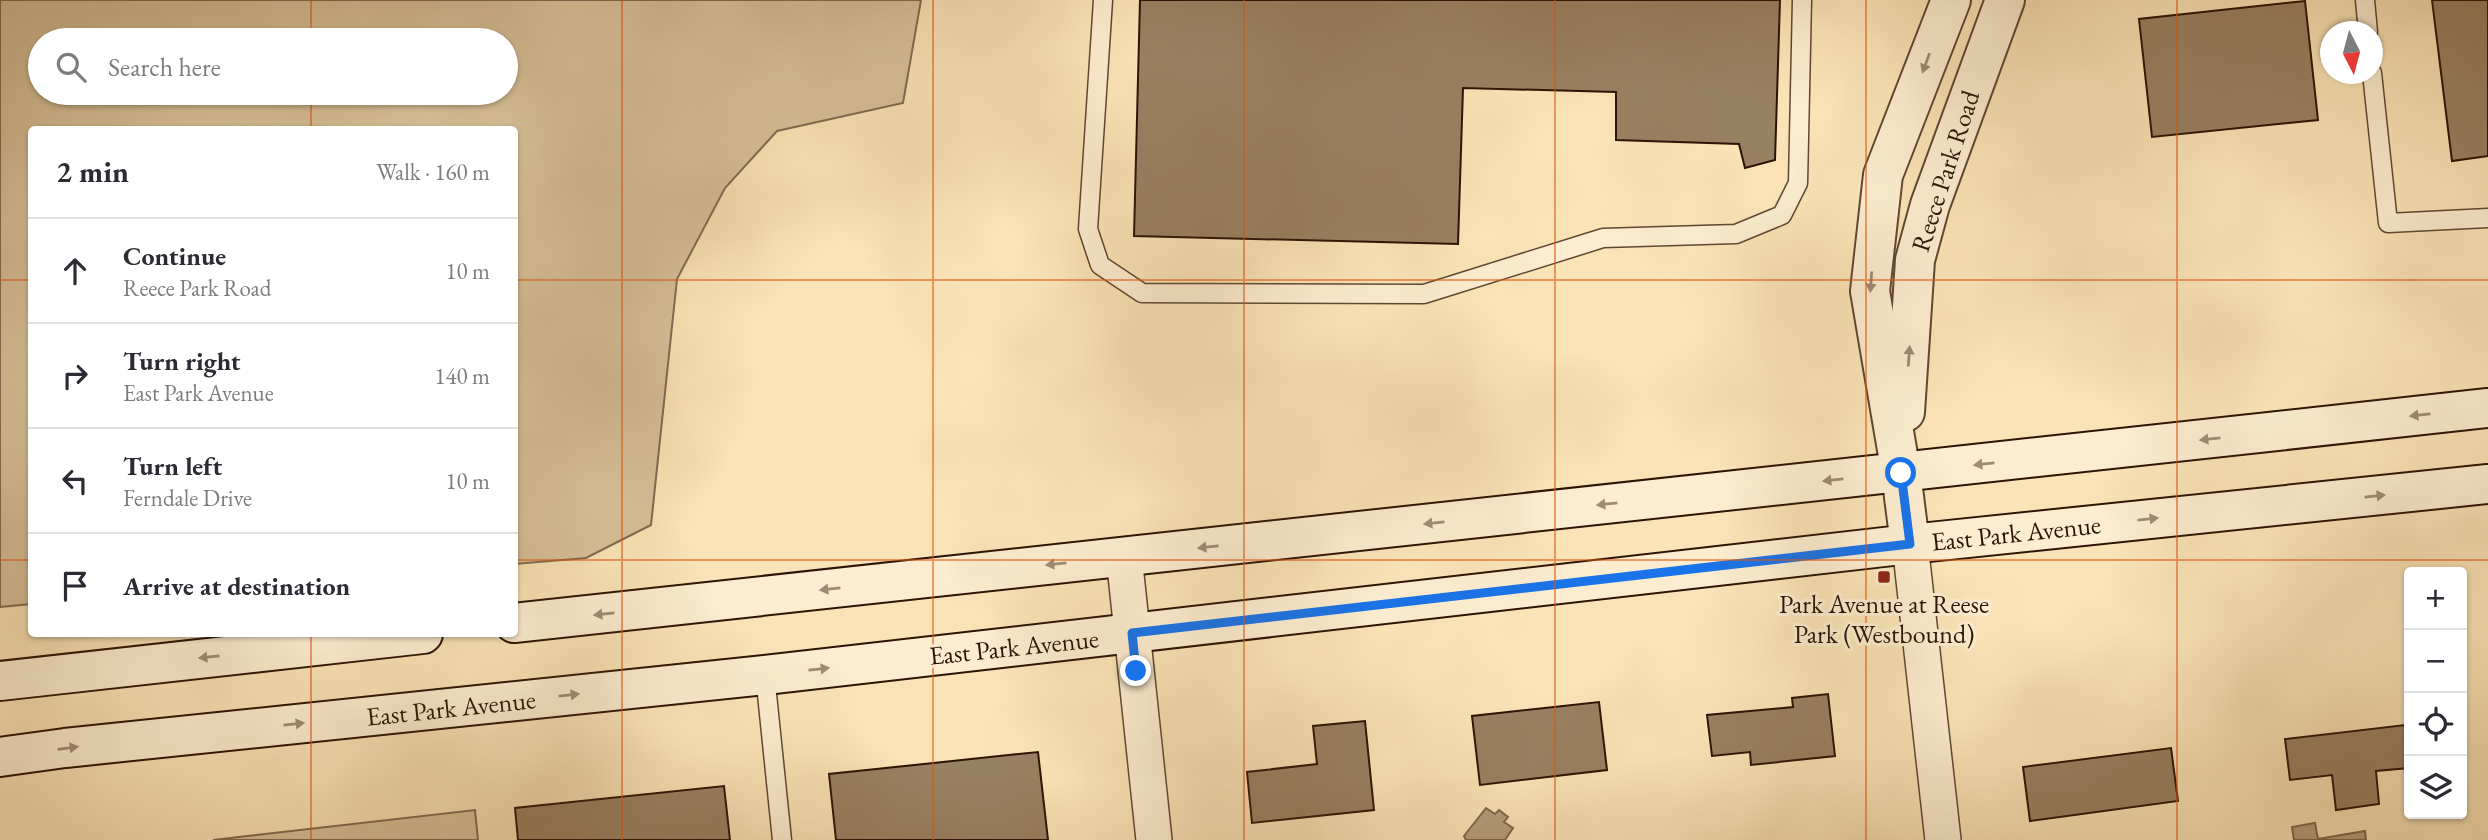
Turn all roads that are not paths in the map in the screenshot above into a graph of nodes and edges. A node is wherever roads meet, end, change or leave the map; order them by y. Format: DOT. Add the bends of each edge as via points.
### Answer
graph roads {
  1 [pos="1103,0"];
  2 [pos="1802,0"];
  3 [pos="1951,0"];
  4 [pos="2005,0"];
  5 [pos="2365,0"];
  6 [pos="2367,21"];
  7 [pos="2373,84"];
  8 [pos="2488,218"];
  9 [pos="2488,408"];
  10 [pos="1901,473"];
  11 [pos="2488,484"];
  12 [pos="1910,544"];
  13 [pos="1124,556"];
  14 [pos="518,623"];
  15 [pos="1132,633"];
  16 [pos="396,637"];
  17 [pos="765,675"];
  18 [pos="0,681"];
  19 [pos="0,757"];
  20 [pos="782,840"];
  21 [pos="1154,840"];
  22 [pos="1943,840"];
  1 -- 2 [label="lane" via="1088,229 1100,265 1142,293 1410,294 1424,294 1604,238 1735,234 1782,215 1798,183"];
  3 -- 10 [label="main road, Reece Park Road, one-way" via="1883,175 1870,291"];
  10 -- 4 [label="main road, Reece Park Road, one-way" via="1915,260 1930,205"];
  5 -- 6 [label="lane"];
  7 -- 8 [label="lane" via="2388,223"];
  9 -- 10 [label="main road, one-way"];
  10 -- 12 [label="main road, Reece Park Road"];
  10 -- 13 [label="main road, one-way"];
  12 -- 11 [label="main road, East Park Avenue, one-way"];
  12 -- 15 [label="main road, East Park Avenue"];
  12 -- 22 [label="street"];
  13 -- 14 [label="main road, one-way"];
  13 -- 15 [label="street"];
  17 -- 15 [label="main road, East Park Avenue, one-way"];
  15 -- 21 [label="street"];
  16 -- 18 [label="main road, one-way"];
  19 -- 17 [label="main road, East Park Avenue, one-way"];
  17 -- 20 [label="lane"];
}
